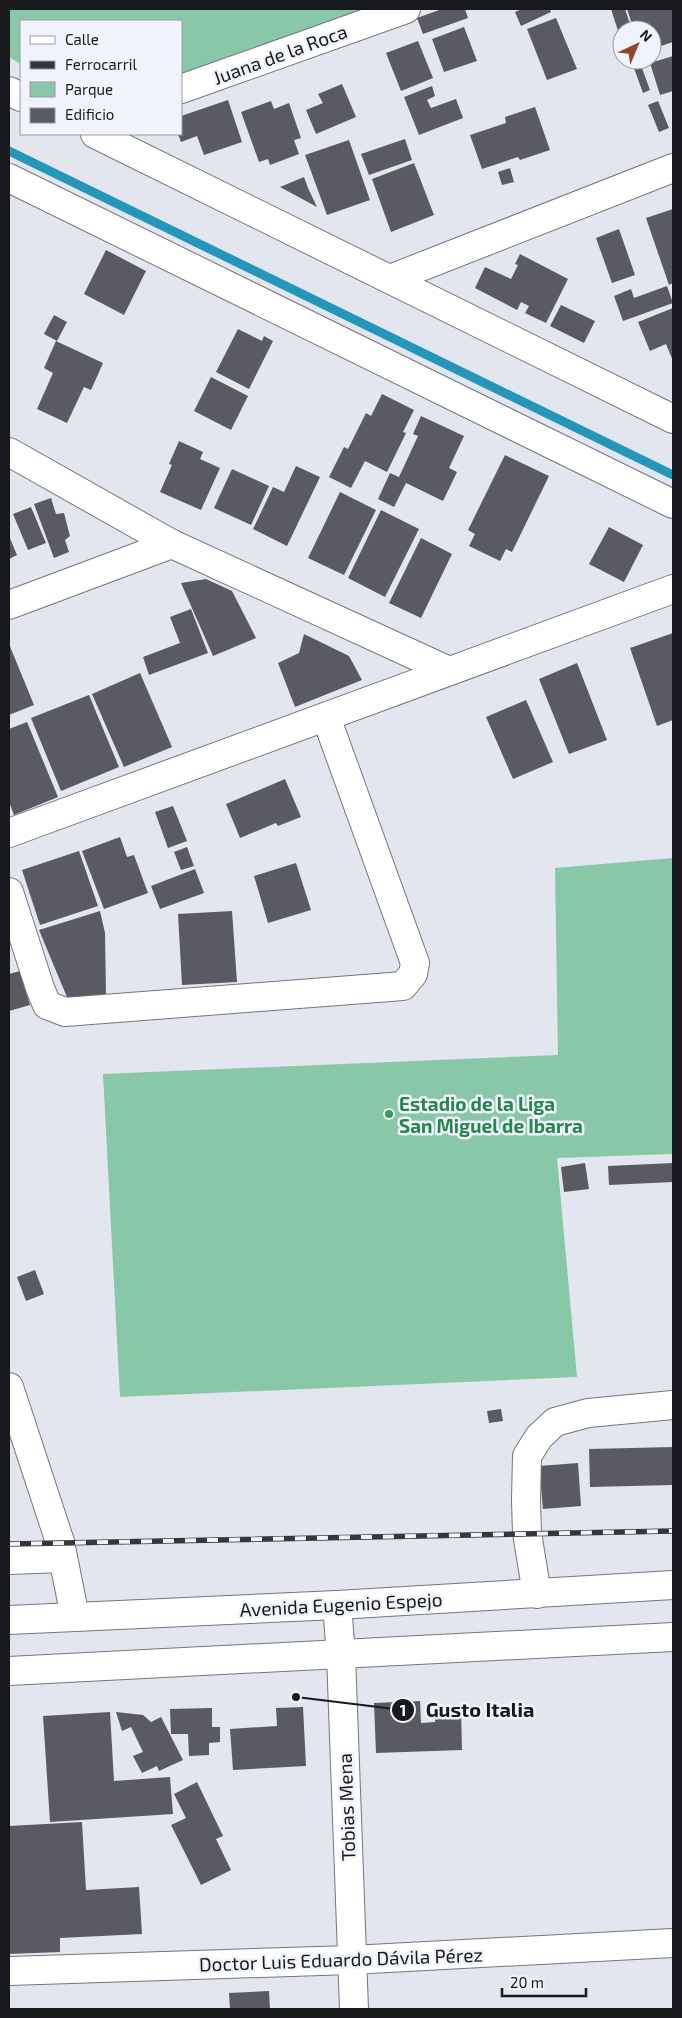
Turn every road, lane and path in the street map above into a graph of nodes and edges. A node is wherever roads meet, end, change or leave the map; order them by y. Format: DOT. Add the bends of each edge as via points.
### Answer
graph roads {
  1 [pos="406,9"];
  2 [pos="182,89"];
  3 [pos="97,135"];
  4 [pos="673,168"];
  5 [pos="9,178"];
  6 [pos="390,279"];
  7 [pos="673,418"];
  8 [pos="9,452"];
  9 [pos="673,504"];
  10 [pos="172,544"];
  11 [pos="673,589"];
  12 [pos="9,605"];
  13 [pos="449,671"];
  14 [pos="326,717"];
  15 [pos="9,833"];
  16 [pos="9,892"];
  17 [pos="9,1387"];
  18 [pos="673,1404"];
  19 [pos="63,1558"];
  20 [pos="9,1560"];
  21 [pos="673,1585"];
  22 [pos="537,1594"];
  23 [pos="337,1605"];
  24 [pos="75,1617"];
  25 [pos="9,1620"];
  26 [pos="673,1637"];
  27 [pos="341,1655"];
  28 [pos="9,1670"];
  29 [pos="673,1943"];
  30 [pos="351,1960"];
  31 [pos="9,1971"];
  32 [pos="354,2009"];
  1 -- 2 [label="street, Juana de la Roca"];
  3 -- 6 [label="street"];
  4 -- 6 [label="street"];
  5 -- 9 [label="street"];
  6 -- 7 [label="street"];
  8 -- 10 [label="street"];
  10 -- 12 [label="street"];
  10 -- 13 [label="street"];
  11 -- 13 [label="street"];
  13 -- 14 [label="street"];
  14 -- 15 [label="street"];
  14 -- 16 [label="street" via="415,963 413,974 404,986 65,1012 47,1005"];
  17 -- 19 [label="street"];
  18 -- 22 [label="street" via="588,1414 555,1422 539,1437 527,1456 526,1500 527,1534"];
  19 -- 20 [label="street"];
  19 -- 24 [label="street"];
  21 -- 22 [label="street, Avenida Eugenio Espejo"];
  22 -- 23 [label="street, Avenida Eugenio Espejo"];
  23 -- 24 [label="street, Avenida Eugenio Espejo"];
  23 -- 27 [label="street, Tobias Mena"];
  24 -- 25 [label="street, Avenida Eugenio Espejo"];
  26 -- 27 [label="street"];
  27 -- 28 [label="street"];
  27 -- 30 [label="street, Tobias Mena"];
  29 -- 30 [label="street, Doctor Luis Eduardo Dávila Pérez"];
  30 -- 31 [label="street, Doctor Luis Eduardo Dávila Pérez"];
  30 -- 32 [label="street, Tobias Mena"];
}
